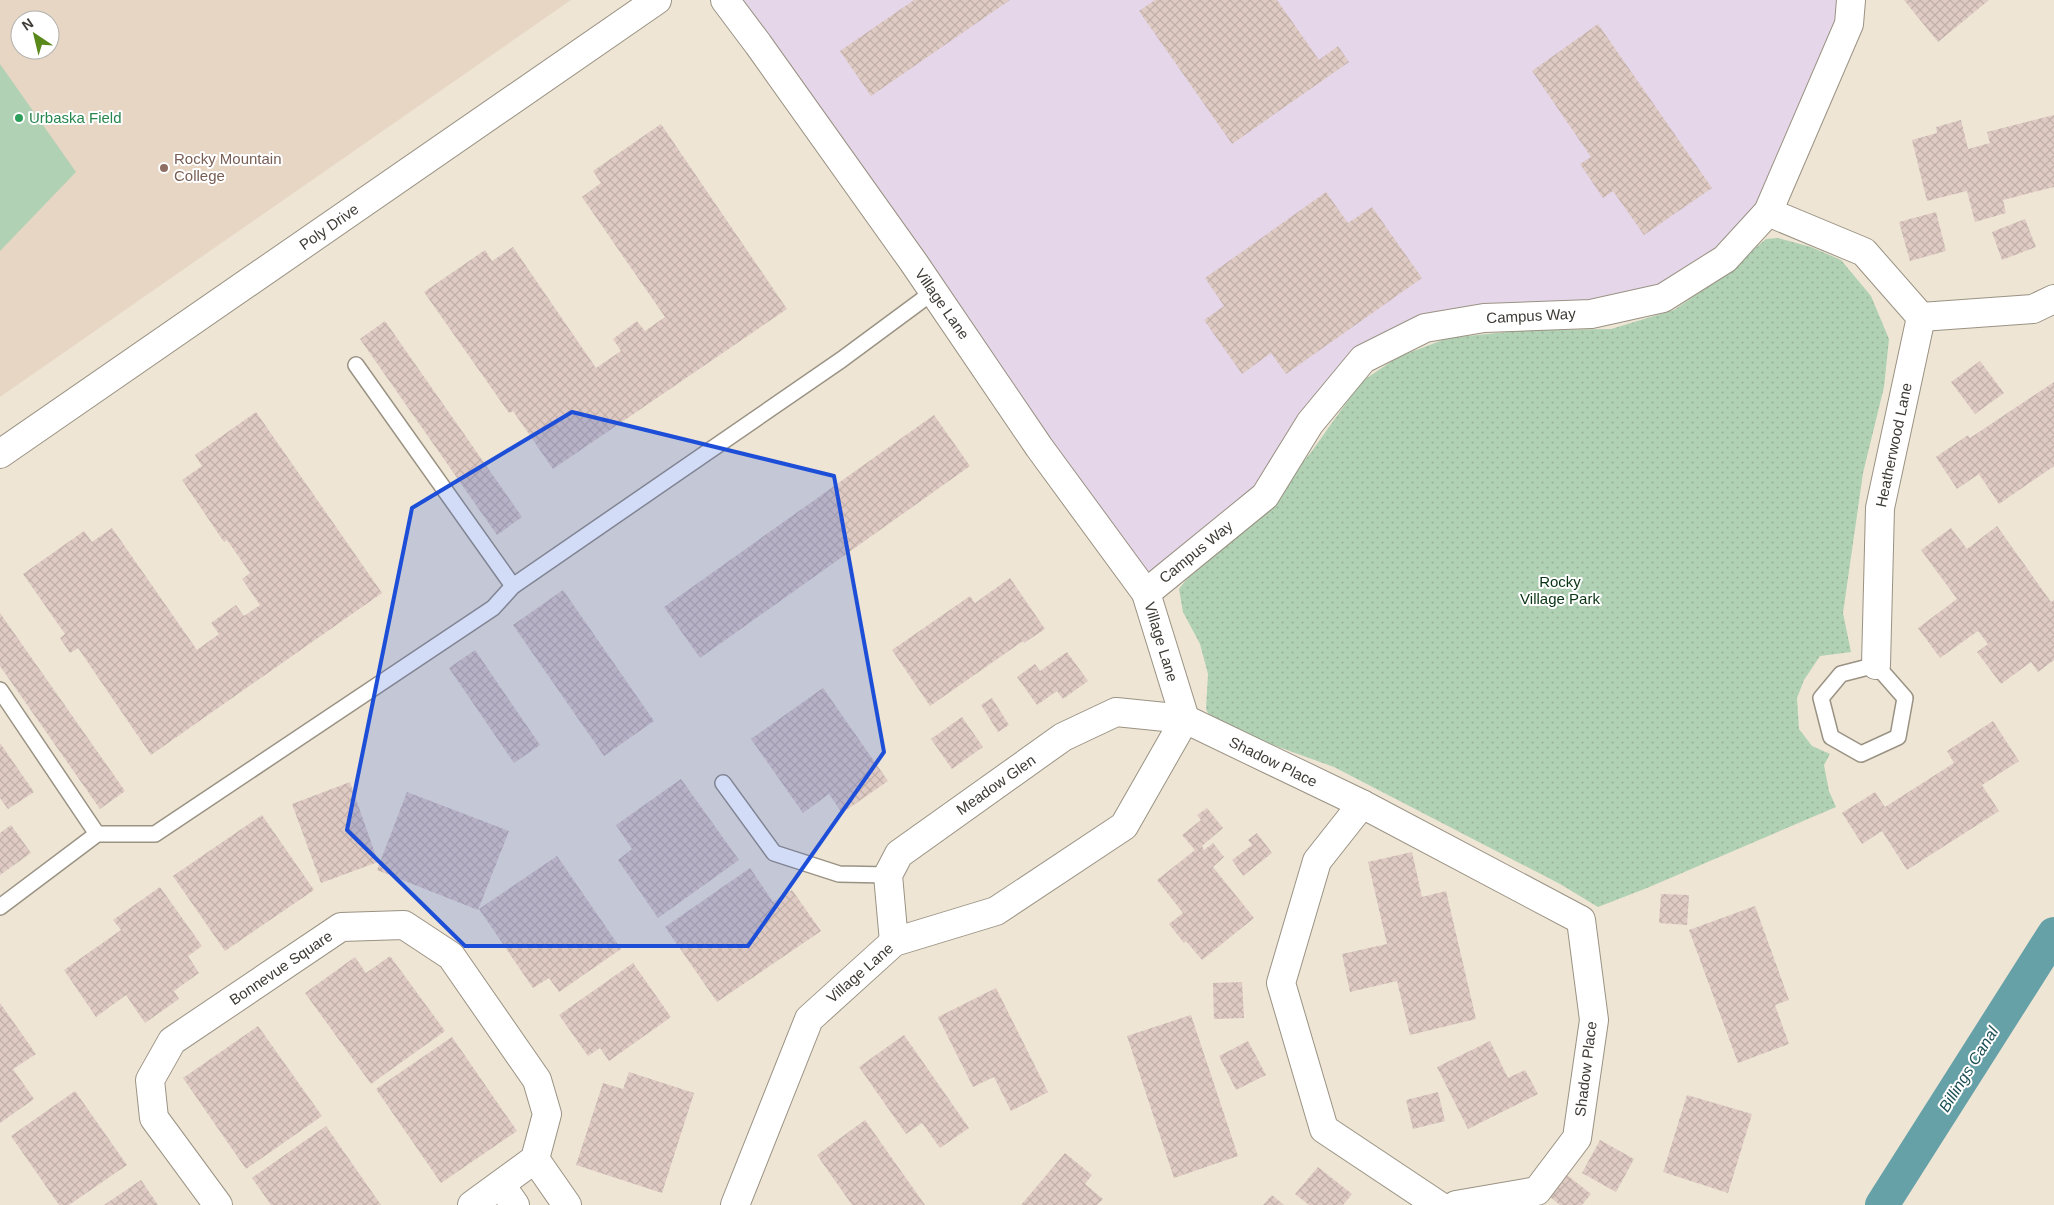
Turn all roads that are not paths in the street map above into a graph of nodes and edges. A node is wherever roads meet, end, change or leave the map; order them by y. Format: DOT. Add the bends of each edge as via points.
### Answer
graph roads {
  1 [pos="657,0"];
  2 [pos="725,0"];
  3 [pos="1851,0"];
  4 [pos="1768,212"];
  5 [pos="934,292"];
  6 [pos="2054,299"];
  7 [pos="1921,317"];
  8 [pos="356,365"];
  9 [pos="0,454"];
  10 [pos="513,586"];
  11 [pos="1146,593"];
  12 [pos="1876,665"];
  13 [pos="0,690"];
  14 [pos="1185,719"];
  15 [pos="723,784"];
  16 [pos="1362,804"];
  17 [pos="97,834"];
  18 [pos="888,875"];
  19 [pos="0,907"];
  20 [pos="894,942"];
  21 [pos="535,1159"];
  22 [pos="508,1195"];
  23 [pos="218,1205"];
  24 [pos="472,1205"];
  25 [pos="567,1205"];
  26 [pos="735,1205"];
  27 [pos="1438,1205"];
  28 [pos="1456,1205"];
  1 -- 9 [label="street, Poly Drive"];
  2 -- 5 [label="street, Village Lane"];
  3 -- 4 [label="street, Campus Way" via="1849,24"];
  4 -- 7 [label="street" via="1864,252"];
  4 -- 11 [label="street, Campus Way" via="1724,259 1663,298 1591,314 1484,318 1425,328 1363,358 1310,423 1265,496"];
  5 -- 10 [label="lane" via="841,360"];
  5 -- 11 [label="street, Village Lane" via="1039,447"];
  6 -- 7 [label="street" via="2033,309"];
  7 -- 12 [label="street, Heatherwood Lane" via="1880,508"];
  8 -- 10 [label="lane"];
  10 -- 17 [label="lane" via="493,608 155,834"];
  11 -- 14 [label="street, Village Lane"];
  12 -- 12 [label="lane" via="1840,674 1821,698 1831,737 1861,754 1898,736 1905,698"];
  13 -- 17 [label="lane"];
  14 -- 16 [label="street, Shadow Place"];
  14 -- 18 [label="street, Meadow Glen" via="1116,712 1063,737 898,854"];
  14 -- 20 [label="street, Village Lane" via="1124,826 996,911"];
  15 -- 18 [label="lane" via="774,853 839,874"];
  16 -- 27 [label="street" via="1317,861 1281,983 1324,1129"];
  16 -- 28 [label="street, Shadow Place" via="1581,920 1594,1020 1577,1138 1537,1191"];
  17 -- 19 [label="lane"];
  18 -- 20 [label="street"];
  20 -- 26 [label="street, Village Lane" via="809,1019"];
  21 -- 22 [label="street"];
  21 -- 23 [label="street, Bonnevue Square" via="547,1114 537,1080 451,956 404,925 341,927 172,1041 150,1080 154,1118"];
  21 -- 25 [label="street"];
  22 -- 24 [label="street"];
}
